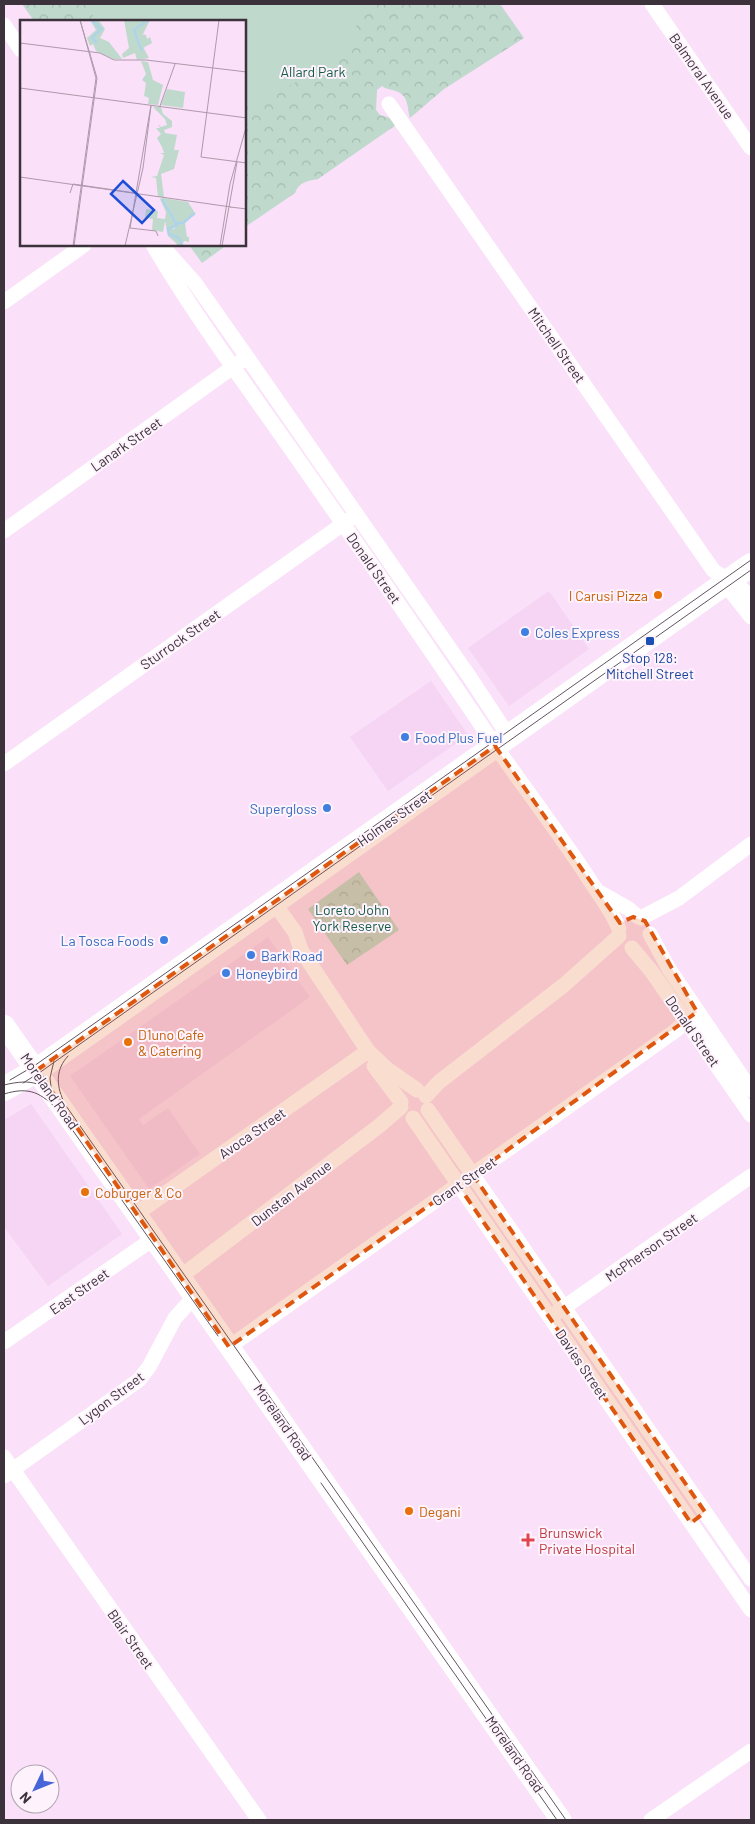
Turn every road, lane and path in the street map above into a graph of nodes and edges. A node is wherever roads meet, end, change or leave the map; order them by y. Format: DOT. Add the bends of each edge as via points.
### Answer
graph roads {
  1 [pos="652,4"];
  2 [pos="4,25"];
  3 [pos="20,49"];
  4 [pos="389,104"];
  5 [pos="751,148"];
  6 [pos="83,246"];
  7 [pos="154,246"];
  8 [pos="162,246"];
  9 [pos="4,302"];
  10 [pos="248,357"];
  11 [pos="234,367"];
  12 [pos="349,519"];
  13 [pos="4,531"];
  14 [pos="751,565"];
  15 [pos="729,580"];
  16 [pos="751,600"];
  17 [pos="751,617"];
  18 [pos="502,741"];
  19 [pos="4,764"];
  20 [pos="751,844"];
  21 [pos="596,890"];
  22 [pos="274,903"];
  23 [pos="639,918"];
  24 [pos="619,933"];
  25 [pos="650,934"];
  26 [pos="632,948"];
  27 [pos="692,1017"];
  28 [pos="4,1025"];
  29 [pos="368,1050"];
  30 [pos="37,1070"];
  31 [pos="4,1089"];
  32 [pos="751,1090"];
  33 [pos="424,1099"];
  34 [pos="401,1104"];
  35 [pos="751,1115"];
  36 [pos="413,1118"];
  37 [pos="473,1174"];
  38 [pos="751,1176"];
  39 [pos="458,1185"];
  40 [pos="136,1214"];
  41 [pos="153,1239"];
  42 [pos="180,1277"];
  43 [pos="194,1297"];
  44 [pos="564,1308"];
  45 [pos="551,1318"];
  46 [pos="4,1342"];
  47 [pos="229,1347"];
  48 [pos="7,1467"];
  49 [pos="705,1512"];
  50 [pos="691,1523"];
  51 [pos="751,1580"];
  52 [pos="751,1610"];
  53 [pos="751,1751"];
  54 [pos="258,1820"];
  55 [pos="561,1820"];
  56 [pos="651,1820"];
  1 -- 5 [label="street, Balmoral Avenue"];
  2 -- 3 [label="street"];
  4 -- 15 [label="street, Mitchell Street" via="711,566"];
  6 -- 9 [label="street"];
  7 -- 11 [label="street, Donald Street"];
  8 -- 10 [label="street, Donald Street" via="194,283"];
  10 -- 11 [label="street, Lanark Street"];
  10 -- 12 [label="street, Donald Street"];
  11 -- 12 [label="street, Donald Street"];
  11 -- 13 [label="street, Lanark Street"];
  12 -- 18 [label="street, Donald Street"];
  12 -- 19 [label="street, Sturrock Street"];
  14 -- 15 [label="main road, Holmes Street"];
  15 -- 16 [label="street, Mitchell Street" via="743,588"];
  15 -- 17 [label="street, Mitchell Street" via="733,594"];
  15 -- 18 [label="main road, Holmes Street"];
  18 -- 21 [label="street, Donald Street"];
  18 -- 22 [label="main road, Holmes Street"];
  20 -- 23 [label="street" via="679,898"];
  21 -- 23 [label="street, Donald Street"];
  21 -- 24 [label="street, Donald Street" via="614,915"];
  22 -- 29 [label="street, Davies Street" via="294,932 301,950"];
  22 -- 30 [label="main road, Holmes Street"];
  23 -- 24 [label="street" via="628,918 621,924"];
  23 -- 25 [label="street" via="648,925"];
  24 -- 26 [label="street" via="624,945"];
  24 -- 33 [label="street" via="564,985 439,1082"];
  25 -- 26 [label="street" via="646,944"];
  25 -- 27 [label="street, Donald Street"];
  26 -- 27 [label="street, Donald Street"];
  27 -- 32 [label="street, Donald Street"];
  27 -- 35 [label="street, Donald Street"];
  27 -- 37 [label="street, Grant Street"];
  28 -- 30 [label="main road, Moreland Road"];
  29 -- 33 [label="street, Davies Street"];
  29 -- 34 [label="street, Davies Street" via="374,1066"];
  29 -- 40 [label="street, Avoca Street"];
  30 -- 31 [label="main road, Holmes Street"];
  30 -- 40 [label="main road, Moreland Road"];
  33 -- 34 [label="street" via="408,1091"];
  33 -- 36 [label="street" via="422,1117"];
  33 -- 37 [label="street, Davies Street"];
  34 -- 36 [label="street" via="404,1114"];
  34 -- 42 [label="street, Dunstan Avenue" via="379,1126"];
  36 -- 39 [label="street, Davies Street"];
  37 -- 39 [label="street, Grant Street"];
  37 -- 44 [label="street, Davies Street"];
  38 -- 44 [label="street, McPherson Street"];
  39 -- 45 [label="street, Davies Street"];
  39 -- 47 [label="street, Grant Street"];
  40 -- 41 [label="main road, Moreland Road"];
  41 -- 42 [label="main road, Moreland Road"];
  41 -- 46 [label="street, East Street"];
  42 -- 43 [label="main road, Moreland Road"];
  43 -- 47 [label="main road, Moreland Road"];
  43 -- 48 [label="street, Lygon Street" via="175,1318 149,1368 139,1380"];
  44 -- 45 [label="street, McPherson Street"];
  44 -- 49 [label="street, Davies Street"];
  45 -- 50 [label="street, Davies Street"];
  47 -- 55 [label="main road, Moreland Road"];
  48 -- 54 [label="street, Blair Street"];
  49 -- 50 [label="street"];
  49 -- 51 [label="street, Davies Street"];
  50 -- 52 [label="street, Davies Street"];
  53 -- 56 [label="street"];
}
